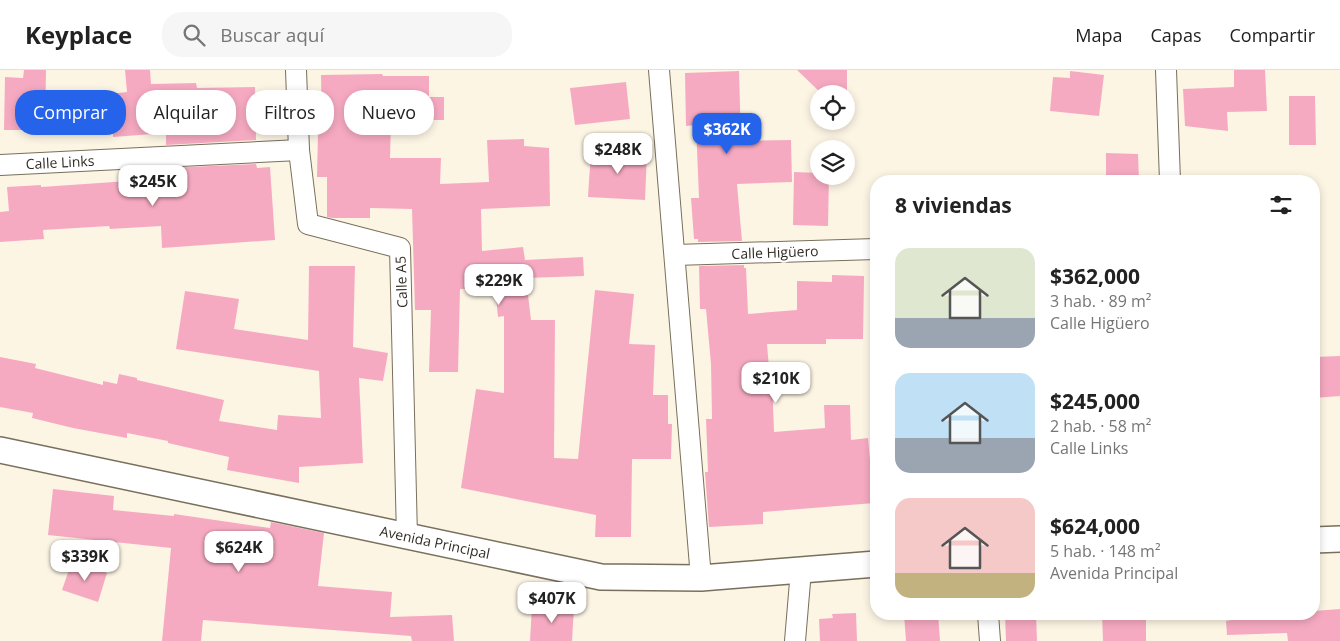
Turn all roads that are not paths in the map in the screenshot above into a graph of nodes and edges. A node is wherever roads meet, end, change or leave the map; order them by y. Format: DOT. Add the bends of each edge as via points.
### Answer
graph roads {
  1 [pos="296,70"];
  2 [pos="659,70"];
  3 [pos="1166,70"];
  4 [pos="299,150"];
  5 [pos="0,165"];
  6 [pos="1170,175"];
  7 [pos="870,249"];
  8 [pos="675,255"];
  9 [pos="0,450"];
  10 [pos="407,536"];
  11 [pos="1340,539"];
  12 [pos="1320,540"];
  13 [pos="870,564"];
  14 [pos="801,570"];
  15 [pos="701,578"];
  16 [pos="988,620"];
  17 [pos="795,641"];
  18 [pos="990,641"];
  1 -- 4 [label="street, Calle A5"];
  2 -- 8 [label="street"];
  3 -- 6 [label="street"];
  4 -- 5 [label="street, Calle Links"];
  4 -- 10 [label="street, Calle A5" via="308,224 400,248"];
  7 -- 8 [label="street, Calle Higüero"];
  8 -- 15 [label="street"];
  9 -- 10 [label="street, Avenida Principal"];
  10 -- 15 [label="street, Avenida Principal" via="601,577"];
  11 -- 12 [label="street"];
  13 -- 14 [label="street, Avenida Principal"];
  14 -- 15 [label="street, Avenida Principal"];
  14 -- 17 [label="street"];
  16 -- 18 [label="street"];
}
